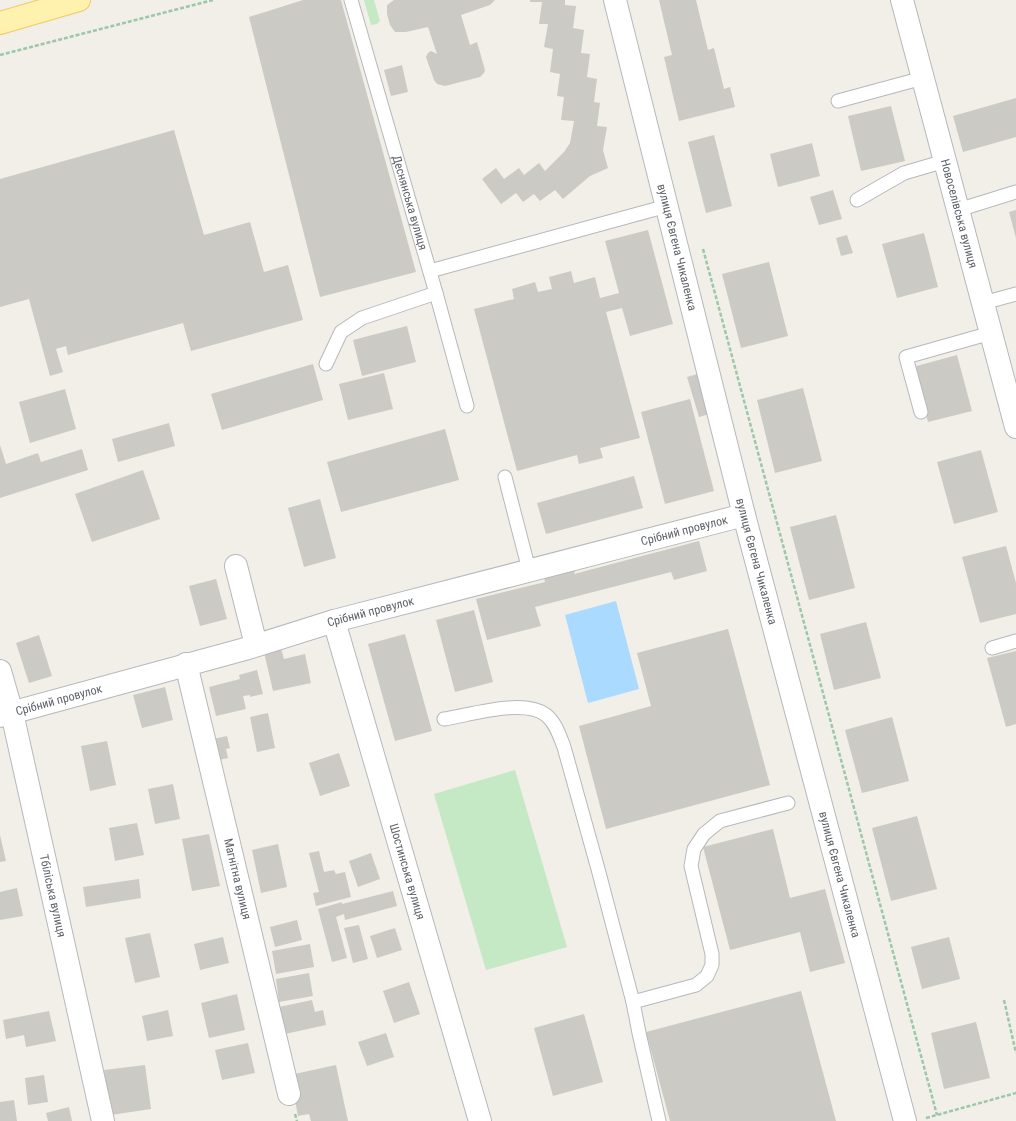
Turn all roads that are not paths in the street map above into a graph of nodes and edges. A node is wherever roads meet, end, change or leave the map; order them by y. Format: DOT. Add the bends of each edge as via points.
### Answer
graph roads {
  1 [pos="79,0"];
  2 [pos="351,0"];
  3 [pos="615,0"];
  4 [pos="902,0"];
  5 [pos="0,23"];
  6 [pos="923,78"];
  7 [pos="838,101"];
  8 [pos="945,161"];
  9 [pos="1016,192"];
  10 [pos="857,200"];
  11 [pos="667,206"];
  12 [pos="958,210"];
  13 [pos="430,271"];
  14 [pos="436,293"];
  15 [pos="1016,294"];
  16 [pos="983,303"];
  17 [pos="991,333"];
  18 [pos="326,364"];
  19 [pos="467,406"];
  20 [pos="921,412"];
  21 [pos="1015,422"];
  22 [pos="505,477"];
  23 [pos="744,515"];
  24 [pos="236,566"];
  25 [pos="529,570"];
  26 [pos="334,621"];
  27 [pos="1016,641"];
  28 [pos="256,645"];
  29 [pos="992,648"];
  30 [pos="186,664"];
  31 [pos="0,671"];
  32 [pos="6,714"];
  33 [pos="444,719"];
  34 [pos="788,803"];
  35 [pos="633,1002"];
  36 [pos="289,1094"];
  37 [pos="914,1120"];
  38 [pos="104,1121"];
  39 [pos="480,1121"];
  40 [pos="659,1121"];
  1 -- 5 [label="main road"];
  2 -- 13 [label="lane, Деснянська вулиця"];
  3 -- 11 [label="street, вулиця Євгена Чикаленка"];
  4 -- 6 [label="street, Новоселівська вулиця"];
  6 -- 7 [label="lane"];
  6 -- 8 [label="street, Новоселівська вулиця"];
  8 -- 10 [label="lane" via="904,173"];
  8 -- 12 [label="street, Новоселівська вулиця"];
  9 -- 12 [label="lane"];
  11 -- 13 [label="lane"];
  11 -- 23 [label="street, вулиця Євгена Чикаленка"];
  12 -- 16 [label="street, Новоселівська вулиця"];
  13 -- 14 [label="lane, Деснянська вулиця"];
  14 -- 18 [label="lane" via="362,318 341,332"];
  14 -- 19 [label="lane, Деснянська вулиця"];
  15 -- 16 [label="lane"];
  16 -- 17 [label="street, Новоселівська вулиця"];
  17 -- 20 [label="lane" via="906,357"];
  17 -- 21 [label="street, Новоселівська вулиця"];
  22 -- 25 [label="lane"];
  23 -- 25 [label="street, Срібний провулок"];
  23 -- 37 [label="street, вулиця Євгена Чикаленка"];
  24 -- 28 [label="street"];
  25 -- 26 [label="street, Срібний провулок"];
  26 -- 28 [label="street, Срібний провулок"];
  26 -- 39 [label="street, Шостинська вулиця"];
  27 -- 29 [label="lane"];
  28 -- 30 [label="street, Срібний провулок"];
  30 -- 32 [label="street, Срібний провулок"];
  30 -- 36 [label="street, Магнітна вулиця"];
  31 -- 32 [label="street, Тбіліська вулиця"];
  32 -- 38 [label="street, Тбіліська вулиця"];
  33 -- 35 [label="lane" via="508,708 530,708 546,716 556,728 577,793"];
  34 -- 35 [label="lane" via="720,821 704,834 694,849 692,866 712,954 712,966 707,976 696,985"];
  35 -- 40 [label="lane"];
}
